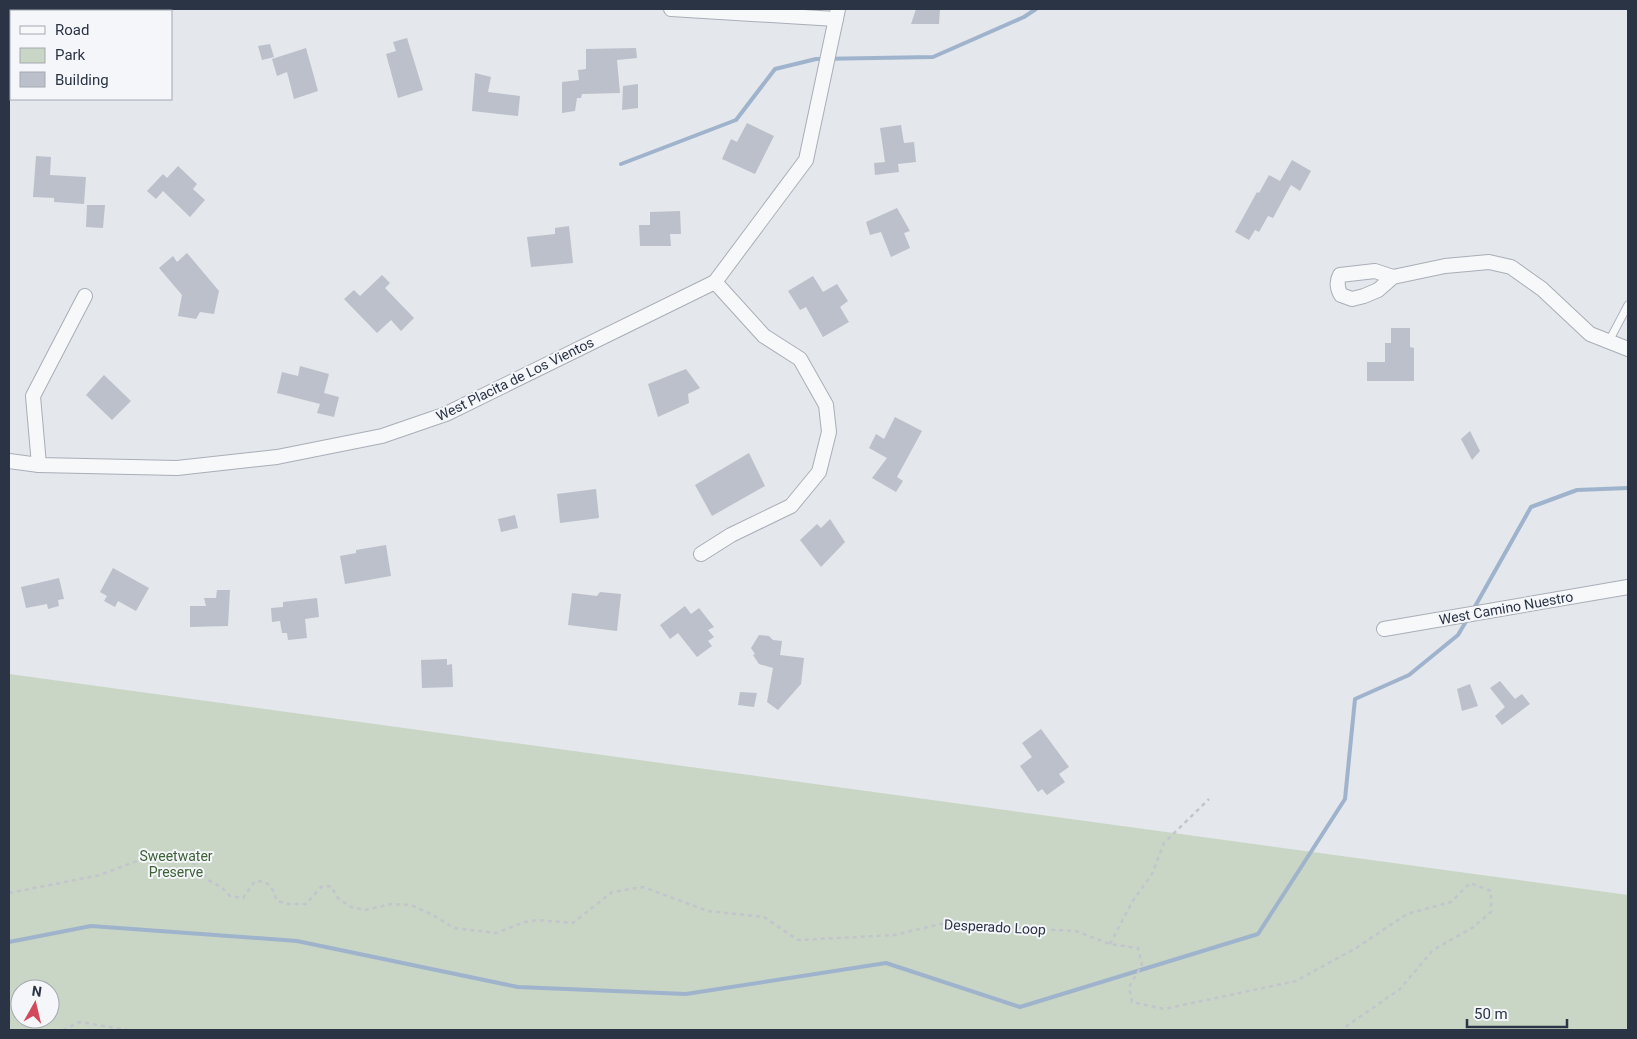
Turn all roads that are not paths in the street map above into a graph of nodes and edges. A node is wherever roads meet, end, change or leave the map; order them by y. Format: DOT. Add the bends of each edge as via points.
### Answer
graph roads {
  1 [pos="671,9"];
  2 [pos="698,10"];
  3 [pos="837,14"];
  4 [pos="1393,277"];
  5 [pos="715,282"];
  6 [pos="85,296"];
  7 [pos="1628,305"];
  8 [pos="1608,341"];
  9 [pos="1628,349"];
  10 [pos="9,461"];
  11 [pos="39,465"];
  12 [pos="701,554"];
  13 [pos="1628,587"];
  14 [pos="1384,629"];
  1 -- 2 [label="street"];
  2 -- 3 [label="street"];
  3 -- 5 [label="street" via="806,160"];
  4 -- 8 [label="street" via="1445,266 1489,262 1511,266 1542,289 1590,334"];
  5 -- 11 [label="street, West Placita de Los Vientos" via="446,414 382,436 277,457 177,468"];
  5 -- 12 [label="street" via="764,336 800,359 826,404 829,432 820,472 791,506 731,535"];
  6 -- 11 [label="street" via="34,396"];
  7 -- 8 [label="lane"];
  8 -- 9 [label="street"];
  10 -- 11 [label="street, West Placita de Los Vientos"];
  13 -- 14 [label="street, West Camino Nuestro"];
}
